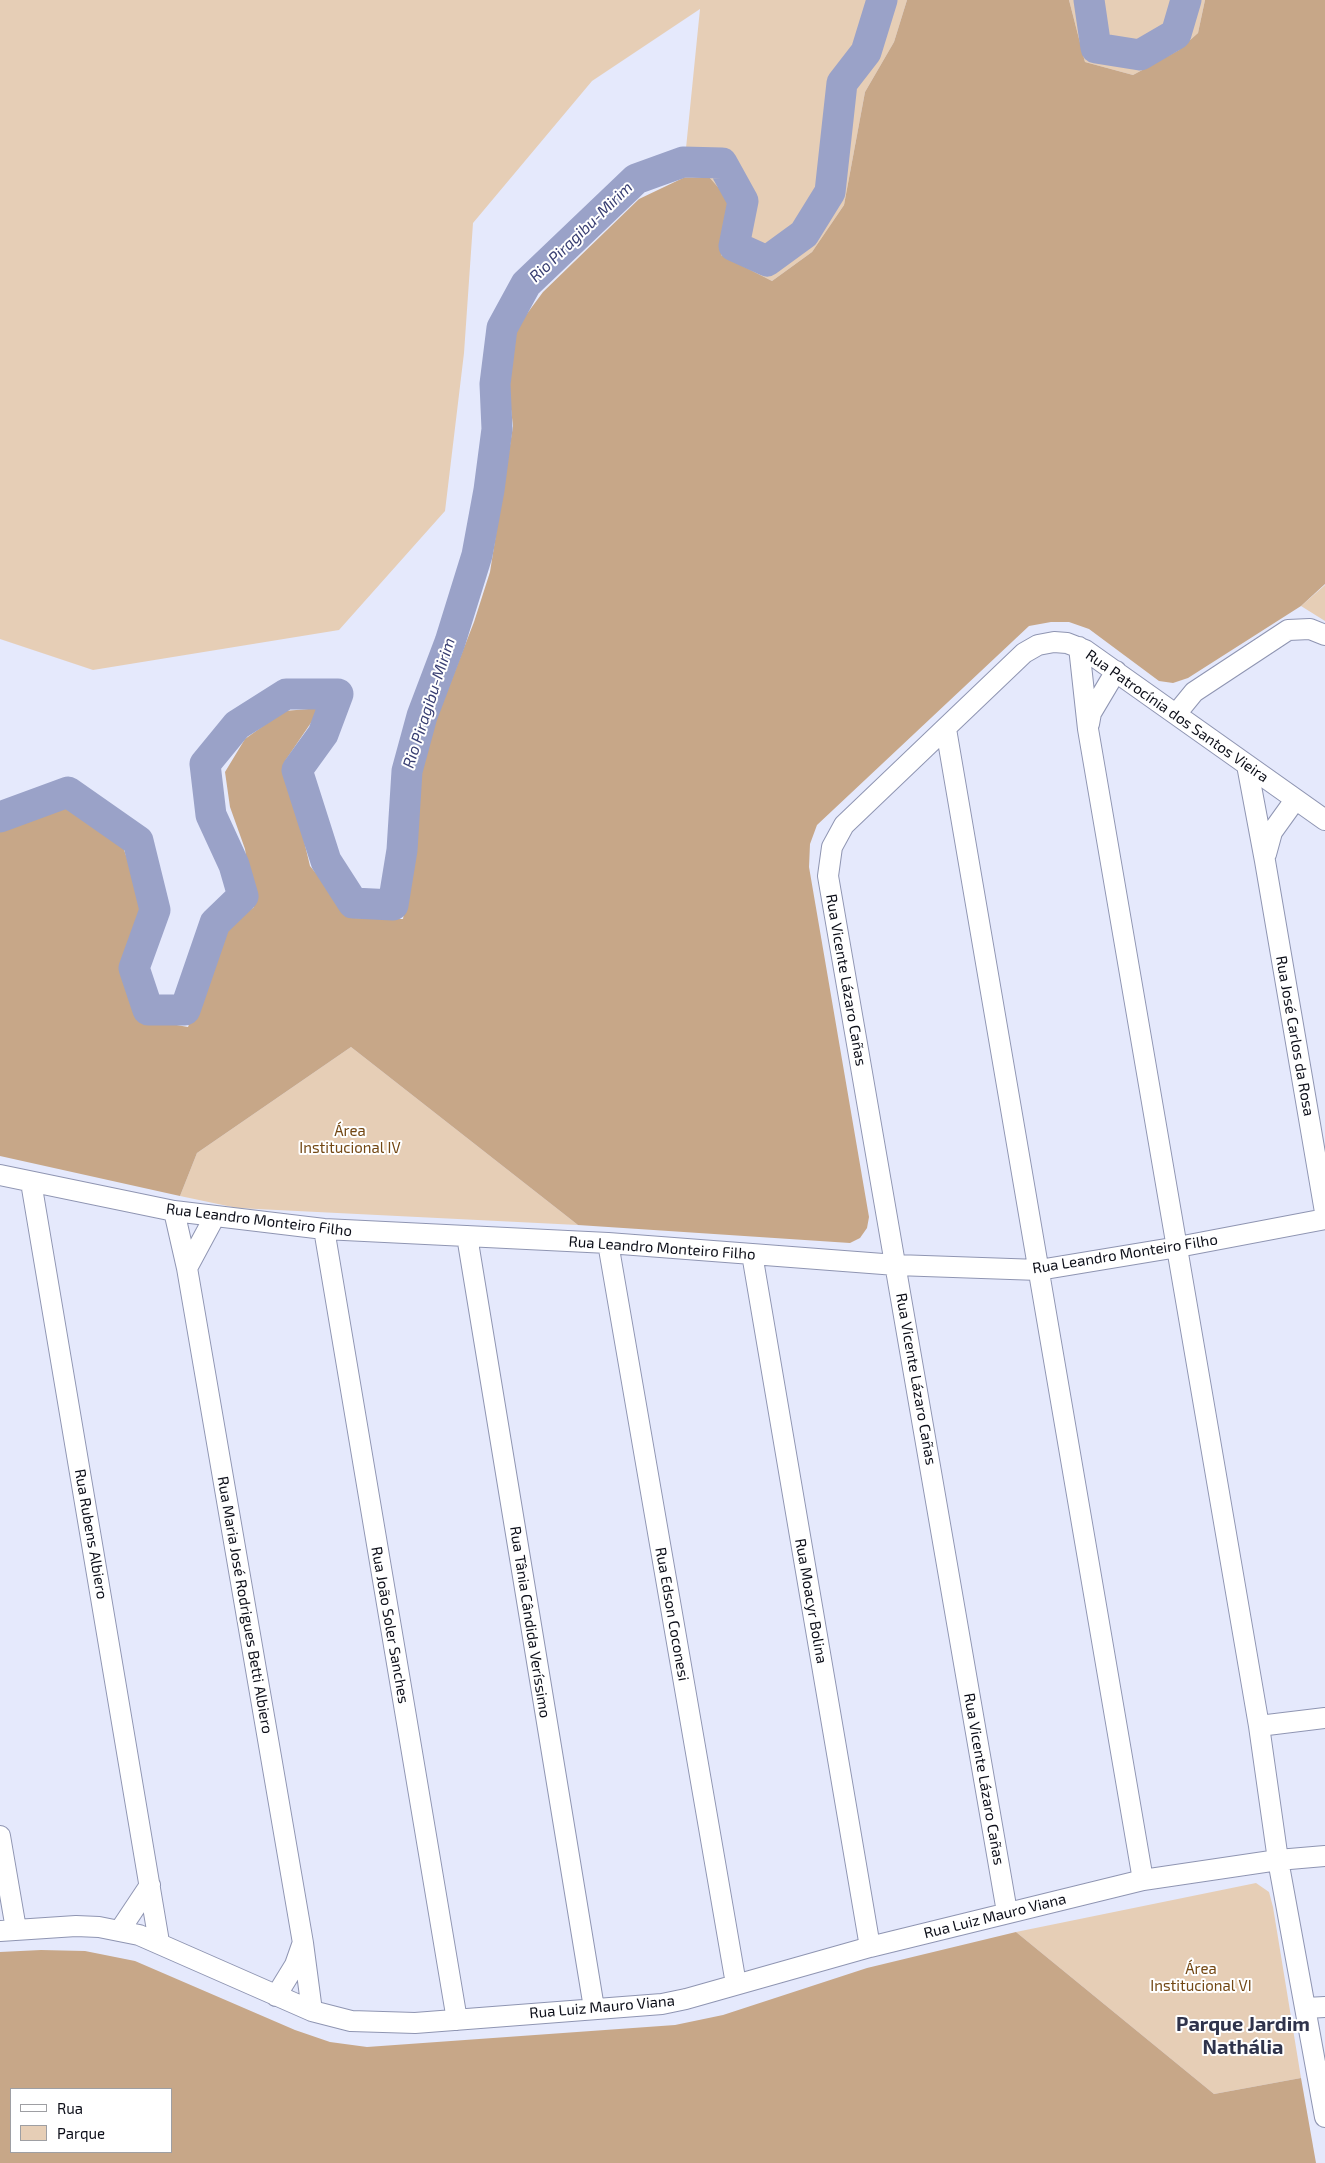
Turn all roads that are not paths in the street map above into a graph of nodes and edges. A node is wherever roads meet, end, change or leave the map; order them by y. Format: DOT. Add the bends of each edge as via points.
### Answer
graph roads {
  1 [pos="1325,635"];
  2 [pos="1079,648"];
  3 [pos="1116,671"];
  4 [pos="1176,714"];
  5 [pos="946,729"];
  6 [pos="1088,729"];
  7 [pos="1247,765"];
  8 [pos="1295,800"];
  9 [pos="1325,820"];
  10 [pos="832,847"];
  11 [pos="1265,861"];
  12 [pos="0,1175"];
  13 [pos="31,1182"];
  14 [pos="174,1211"];
  15 [pos="1325,1212"];
  16 [pos="215,1216"];
  17 [pos="1325,1219"];
  18 [pos="324,1230"];
  19 [pos="467,1236"];
  20 [pos="608,1243"];
  21 [pos="1178,1247"];
  22 [pos="752,1254"];
  23 [pos="896,1266"];
  24 [pos="187,1268"];
  25 [pos="1039,1270"];
  26 [pos="1325,1718"];
  27 [pos="1259,1726"];
  28 [pos="0,1836"];
  29 [pos="1325,1856"];
  30 [pos="1278,1860"];
  31 [pos="1143,1880"];
  32 [pos="150,1885"];
  33 [pos="1007,1912"];
  34 [pos="8,1930"];
  35 [pos="120,1930"];
  36 [pos="159,1942"];
  37 [pos="303,1943"];
  38 [pos="870,1947"];
  39 [pos="736,1984"];
  40 [pos="276,1996"];
  41 [pos="1315,2007"];
  42 [pos="594,2008"];
  43 [pos="312,2011"];
  44 [pos="457,2020"];
  45 [pos="1325,2117"];
  1 -- 4 [label="street" via="1310,629 1288,630 1194,692"];
  2 -- 3 [label="street, Rua Patrocínia dos Santos Vieira"];
  2 -- 5 [label="street, Rua Patrocínia dos Santos Vieira" via="1054,642 1038,645 1024,653"];
  2 -- 6 [label="street"];
  3 -- 4 [label="street, Rua Patrocínia dos Santos Vieira"];
  3 -- 6 [label="street" via="1091,713"];
  4 -- 7 [label="street, Rua Patrocínia dos Santos Vieira"];
  5 -- 10 [label="street, Rua Patrocínia dos Santos Vieira" via="844,825"];
  5 -- 25 [label="street"];
  6 -- 21 [label="street"];
  7 -- 8 [label="street, Rua Patrocínia dos Santos Vieira"];
  7 -- 11 [label="street, Rua José Carlos da Rosa"];
  8 -- 9 [label="street, Rua Patrocínia dos Santos Vieira"];
  8 -- 11 [label="street, Rua José Carlos da Rosa" via="1272,832"];
  10 -- 23 [label="street, Rua Vicente Lázaro Cañas" via="828,876"];
  11 -- 15 [label="street, Rua José Carlos da Rosa"];
  12 -- 13 [label="street, Rua Leandro Monteiro Filho"];
  13 -- 14 [label="street, Rua Leandro Monteiro Filho"];
  13 -- 32 [label="street, Rua Rubens Albiero"];
  14 -- 16 [label="street, Rua Leandro Monteiro Filho"];
  14 -- 24 [label="street, Rua Maria José Rodrigues Betti Albiero"];
  16 -- 18 [label="street, Rua Leandro Monteiro Filho"];
  16 -- 24 [label="street"];
  17 -- 21 [label="street, Rua Leandro Monteiro Filho"];
  18 -- 19 [label="street, Rua Leandro Monteiro Filho"];
  18 -- 44 [label="street, Rua João Soler Sanches"];
  19 -- 20 [label="street, Rua Leandro Monteiro Filho"];
  19 -- 42 [label="street, Rua Tânia Cândida Veríssimo"];
  20 -- 22 [label="street, Rua Leandro Monteiro Filho"];
  20 -- 39 [label="street, Rua Edson Coconesi"];
  21 -- 25 [label="street, Rua Leandro Monteiro Filho"];
  21 -- 27 [label="street"];
  22 -- 23 [label="street, Rua Leandro Monteiro Filho"];
  22 -- 38 [label="street, Rua Moacyr Bolina"];
  23 -- 25 [label="street, Rua Leandro Monteiro Filho"];
  23 -- 33 [label="street, Rua Vicente Lázaro Cañas"];
  24 -- 37 [label="street, Rua Maria José Rodrigues Betti Albiero"];
  25 -- 31 [label="street"];
  26 -- 27 [label="street"];
  27 -- 30 [label="street"];
  28 -- 34 [label="street"];
  29 -- 30 [label="street, Rua Luiz Mauro Viana"];
  30 -- 31 [label="street, Rua Luiz Mauro Viana"];
  30 -- 41 [label="street"];
  31 -- 33 [label="street, Rua Luiz Mauro Viana"];
  32 -- 35 [label="street"];
  32 -- 36 [label="street, Rua Rubens Albiero"];
  33 -- 38 [label="street, Rua Luiz Mauro Viana"];
  34 -- 35 [label="street, Rua Luiz Mauro Viana" via="76,1926"];
  35 -- 36 [label="street, Rua Luiz Mauro Viana"];
  36 -- 40 [label="street, Rua Luiz Mauro Viana"];
  37 -- 40 [label="street"];
  37 -- 43 [label="street, Rua Maria José Rodrigues Betti Albiero"];
  38 -- 39 [label="street, Rua Luiz Mauro Viana"];
  39 -- 42 [label="street, Rua Luiz Mauro Viana" via="662,2004"];
  40 -- 43 [label="street, Rua Luiz Mauro Viana"];
  41 -- 45 [label="street"];
  42 -- 44 [label="street, Rua Luiz Mauro Viana"];
  43 -- 44 [label="street, Rua Luiz Mauro Viana" via="351,2021 383,2024"];
}
